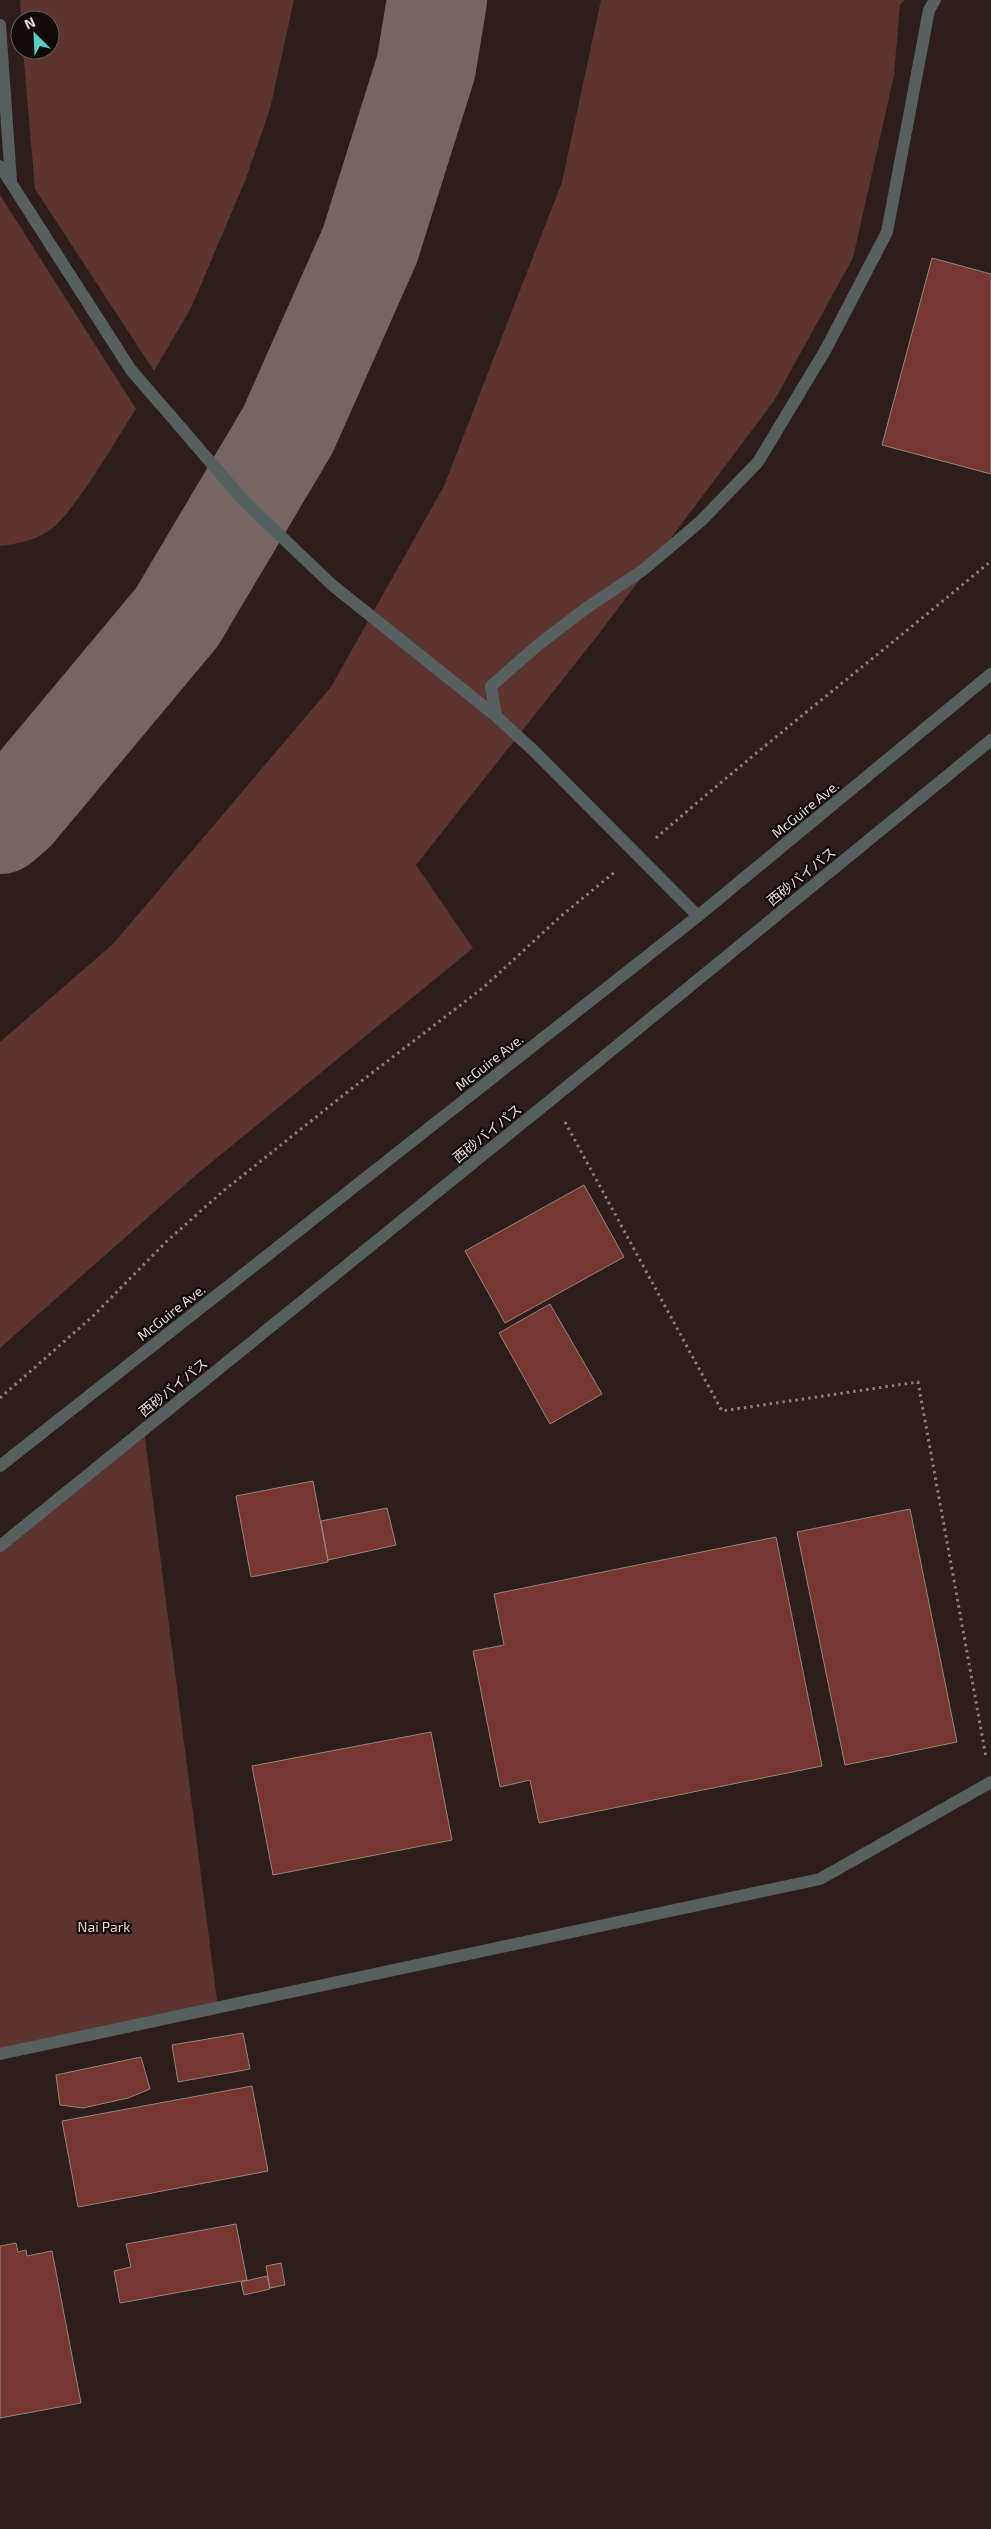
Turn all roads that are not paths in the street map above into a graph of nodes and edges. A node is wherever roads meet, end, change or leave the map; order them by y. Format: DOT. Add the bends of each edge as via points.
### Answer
graph roads {
  1 [pos="935,0"];
  2 [pos="0,25"];
  3 [pos="0,166"];
  4 [pos="11,181"];
  5 [pos="991,674"];
  6 [pos="496,716"];
  7 [pos="991,740"];
  8 [pos="698,916"];
  9 [pos="0,1466"];
  10 [pos="0,1546"];
  11 [pos="991,1782"];
  12 [pos="0,2054"];
  1 -- 6 [label="street" via="928,10 887,232 787,417 758,462 701,521 643,570 538,645 492,686"];
  2 -- 4 [label="street"];
  3 -- 4 [label="street"];
  4 -- 6 [label="street" via="131,370 245,502 332,585"];
  5 -- 8 [label="street, McGuire Ave."];
  6 -- 8 [label="street"];
  7 -- 10 [label="street, 西砂バイパス"];
  8 -- 9 [label="street, McGuire Ave."];
  11 -- 12 [label="street" via="820,1879"];
}
